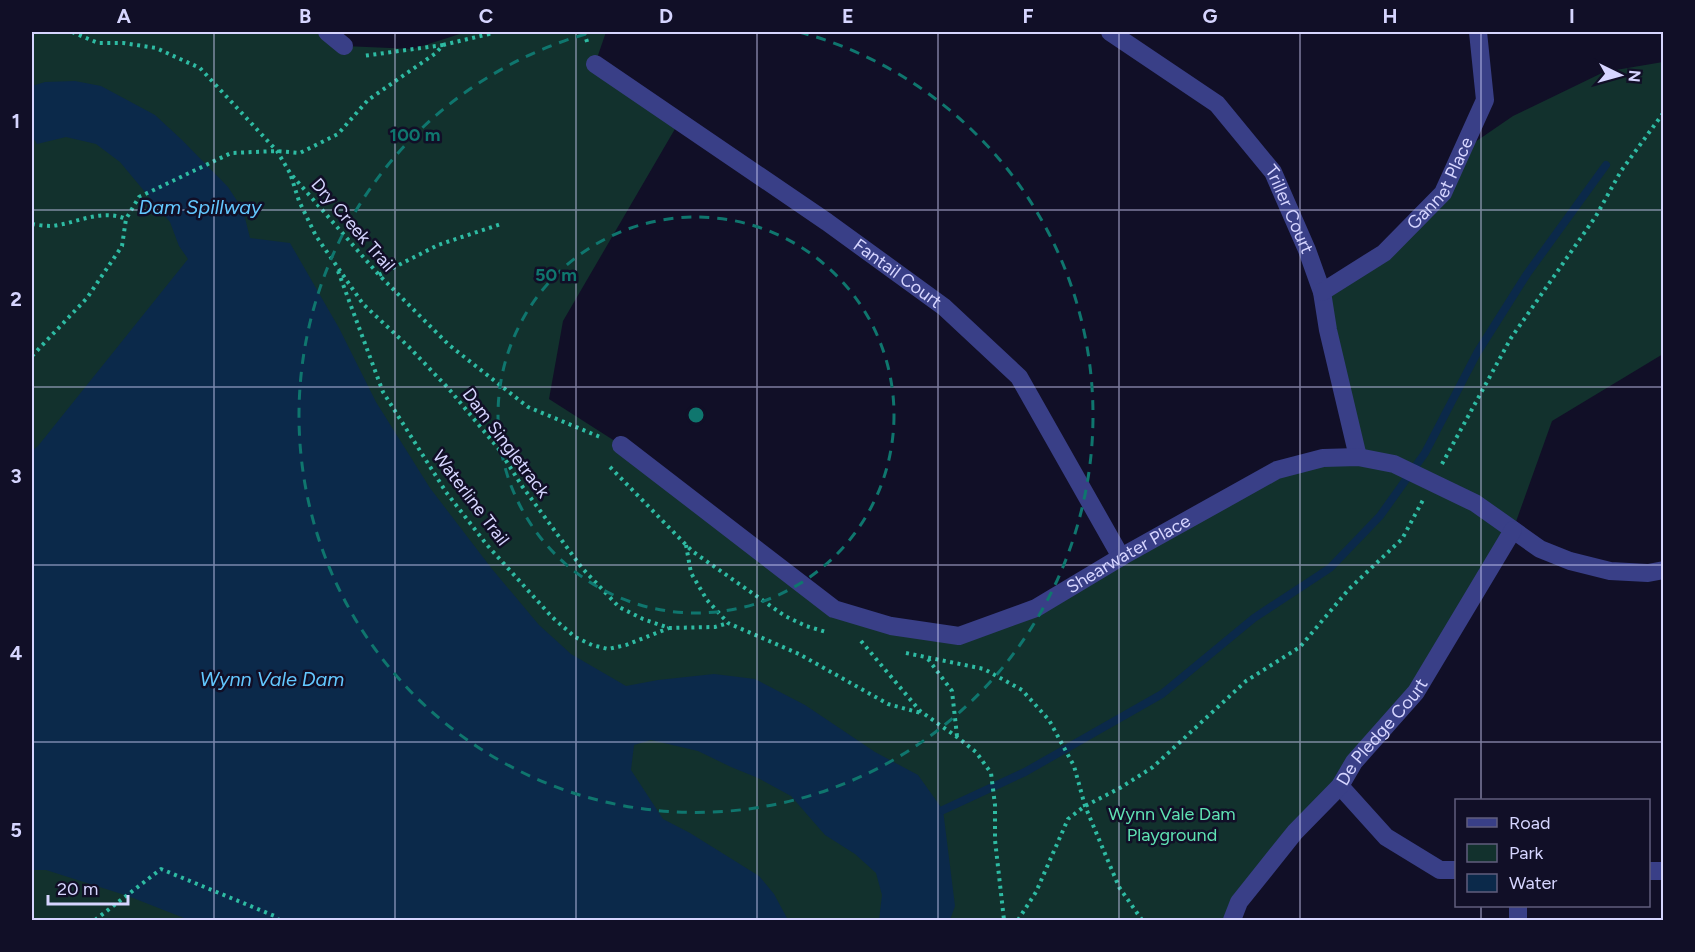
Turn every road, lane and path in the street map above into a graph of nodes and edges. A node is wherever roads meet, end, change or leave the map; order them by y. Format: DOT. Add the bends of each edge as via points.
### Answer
graph roads {
  1 [pos="67,32"];
  2 [pos="72,32"];
  3 [pos="327,32"];
  4 [pos="491,32"];
  5 [pos="1110,32"];
  6 [pos="1479,32"];
  7 [pos="444,45"];
  8 [pos="344,46"];
  9 [pos="595,64"];
  10 [pos="1664,112"];
  11 [pos="277,151"];
  12 [pos="290,173"];
  13 [pos="126,219"];
  14 [pos="32,224"];
  15 [pos="501,224"];
  16 [pos="336,264"];
  17 [pos="379,276"];
  18 [pos="1322,292"];
  19 [pos="32,356"];
  20 [pos="621,445"];
  21 [pos="1358,457"];
  22 [pos="1430,481"];
  23 [pos="1513,530"];
  24 [pos="686,544"];
  25 [pos="1121,557"];
  26 [pos="1664,570"];
  27 [pos="834,609"];
  28 [pos="728,623"];
  29 [pos="669,628"];
  30 [pos="927,658"];
  31 [pos="922,713"];
  32 [pos="1049,720"];
  33 [pos="957,737"];
  34 [pos="1340,786"];
  35 [pos="1085,806"];
  36 [pos="1455,870"];
  37 [pos="95,921"];
  38 [pos="278,921"];
  39 [pos="1004,921"];
  40 [pos="1018,921"];
  41 [pos="1143,921"];
  42 [pos="1232,921"];
  1 -- 2 [label="path"];
  2 -- 11 [label="path, Dry Creek Trail" via="98,43 156,48 200,68"];
  3 -- 8 [label="street"];
  4 -- 7 [label="path"];
  5 -- 18 [label="street, Triller Court" via="1217,104 1273,172"];
  6 -- 18 [label="street, Gannet Place" via="1485,100 1443,193 1384,253"];
  7 -- 8 [label="path" via="361,56"];
  7 -- 11 [label="path" via="368,100 338,134 300,153"];
  9 -- 25 [label="street, Fantail Court" via="827,222 944,308 1019,377"];
  10 -- 22 [label="path" via="1511,338"];
  11 -- 12 [label="path, Dry Creek Trail"];
  11 -- 13 [label="path" via="231,153 139,197"];
  12 -- 16 [label="path, Dam Singletrack" via="316,236"];
  12 -- 17 [label="path, Dry Creek Trail"];
  13 -- 14 [label="path" via="118,215 84,217 51,226"];
  13 -- 19 [label="path" via="122,246 87,298"];
  15 -- 17 [label="path" via="438,245"];
  16 -- 29 [label="path, Dam Singletrack" via="363,304 448,388 498,448 582,568 619,607"];
  16 -- 29 [label="path, Waterline Trail" via="383,392 446,492 487,545 552,617 576,637 608,649"];
  17 -- 20 [label="path, Dry Creek Trail" via="448,345 528,407"];
  18 -- 21 [label="street, Triller Court"];
  20 -- 27 [label="street, Shearwater Place"];
  21 -- 22 [label="street, Shearwater Place" via="1394,464"];
  21 -- 25 [label="street, Shearwater Place" via="1323,458 1277,470"];
  22 -- 23 [label="street, Shearwater Place" via="1475,503"];
  22 -- 35 [label="path" via="1402,538 1349,589 1300,647 1246,681 1153,767"];
  23 -- 26 [label="street, Shearwater Place" via="1540,549 1570,561 1610,571"];
  23 -- 34 [label="street, De Pledge Court" via="1416,692 1354,762"];
  24 -- 28 [label="path" via="691,573 707,600"];
  25 -- 27 [label="street, Shearwater Place" via="1036,608 959,636 891,627"];
  27 -- 31 [label="path"];
  28 -- 29 [label="path, Dam Singletrack"];
  28 -- 31 [label="path" via="799,654 888,704"];
  30 -- 33 [label="path" via="952,691"];
  31 -- 33 [label="path"];
  32 -- 35 [label="path" via="1074,766"];
  33 -- 39 [label="path" via="976,752 991,773"];
  34 -- 36 [label="street" via="1386,837 1440,870"];
  34 -- 42 [label="street, De Pledge Court" via="1295,832 1239,902"];
  35 -- 40 [label="path" via="1068,819 1036,892"];
  35 -- 41 [label="path" via="1119,887"];
  37 -- 38 [label="path" via="161,869 277,917"];
}
